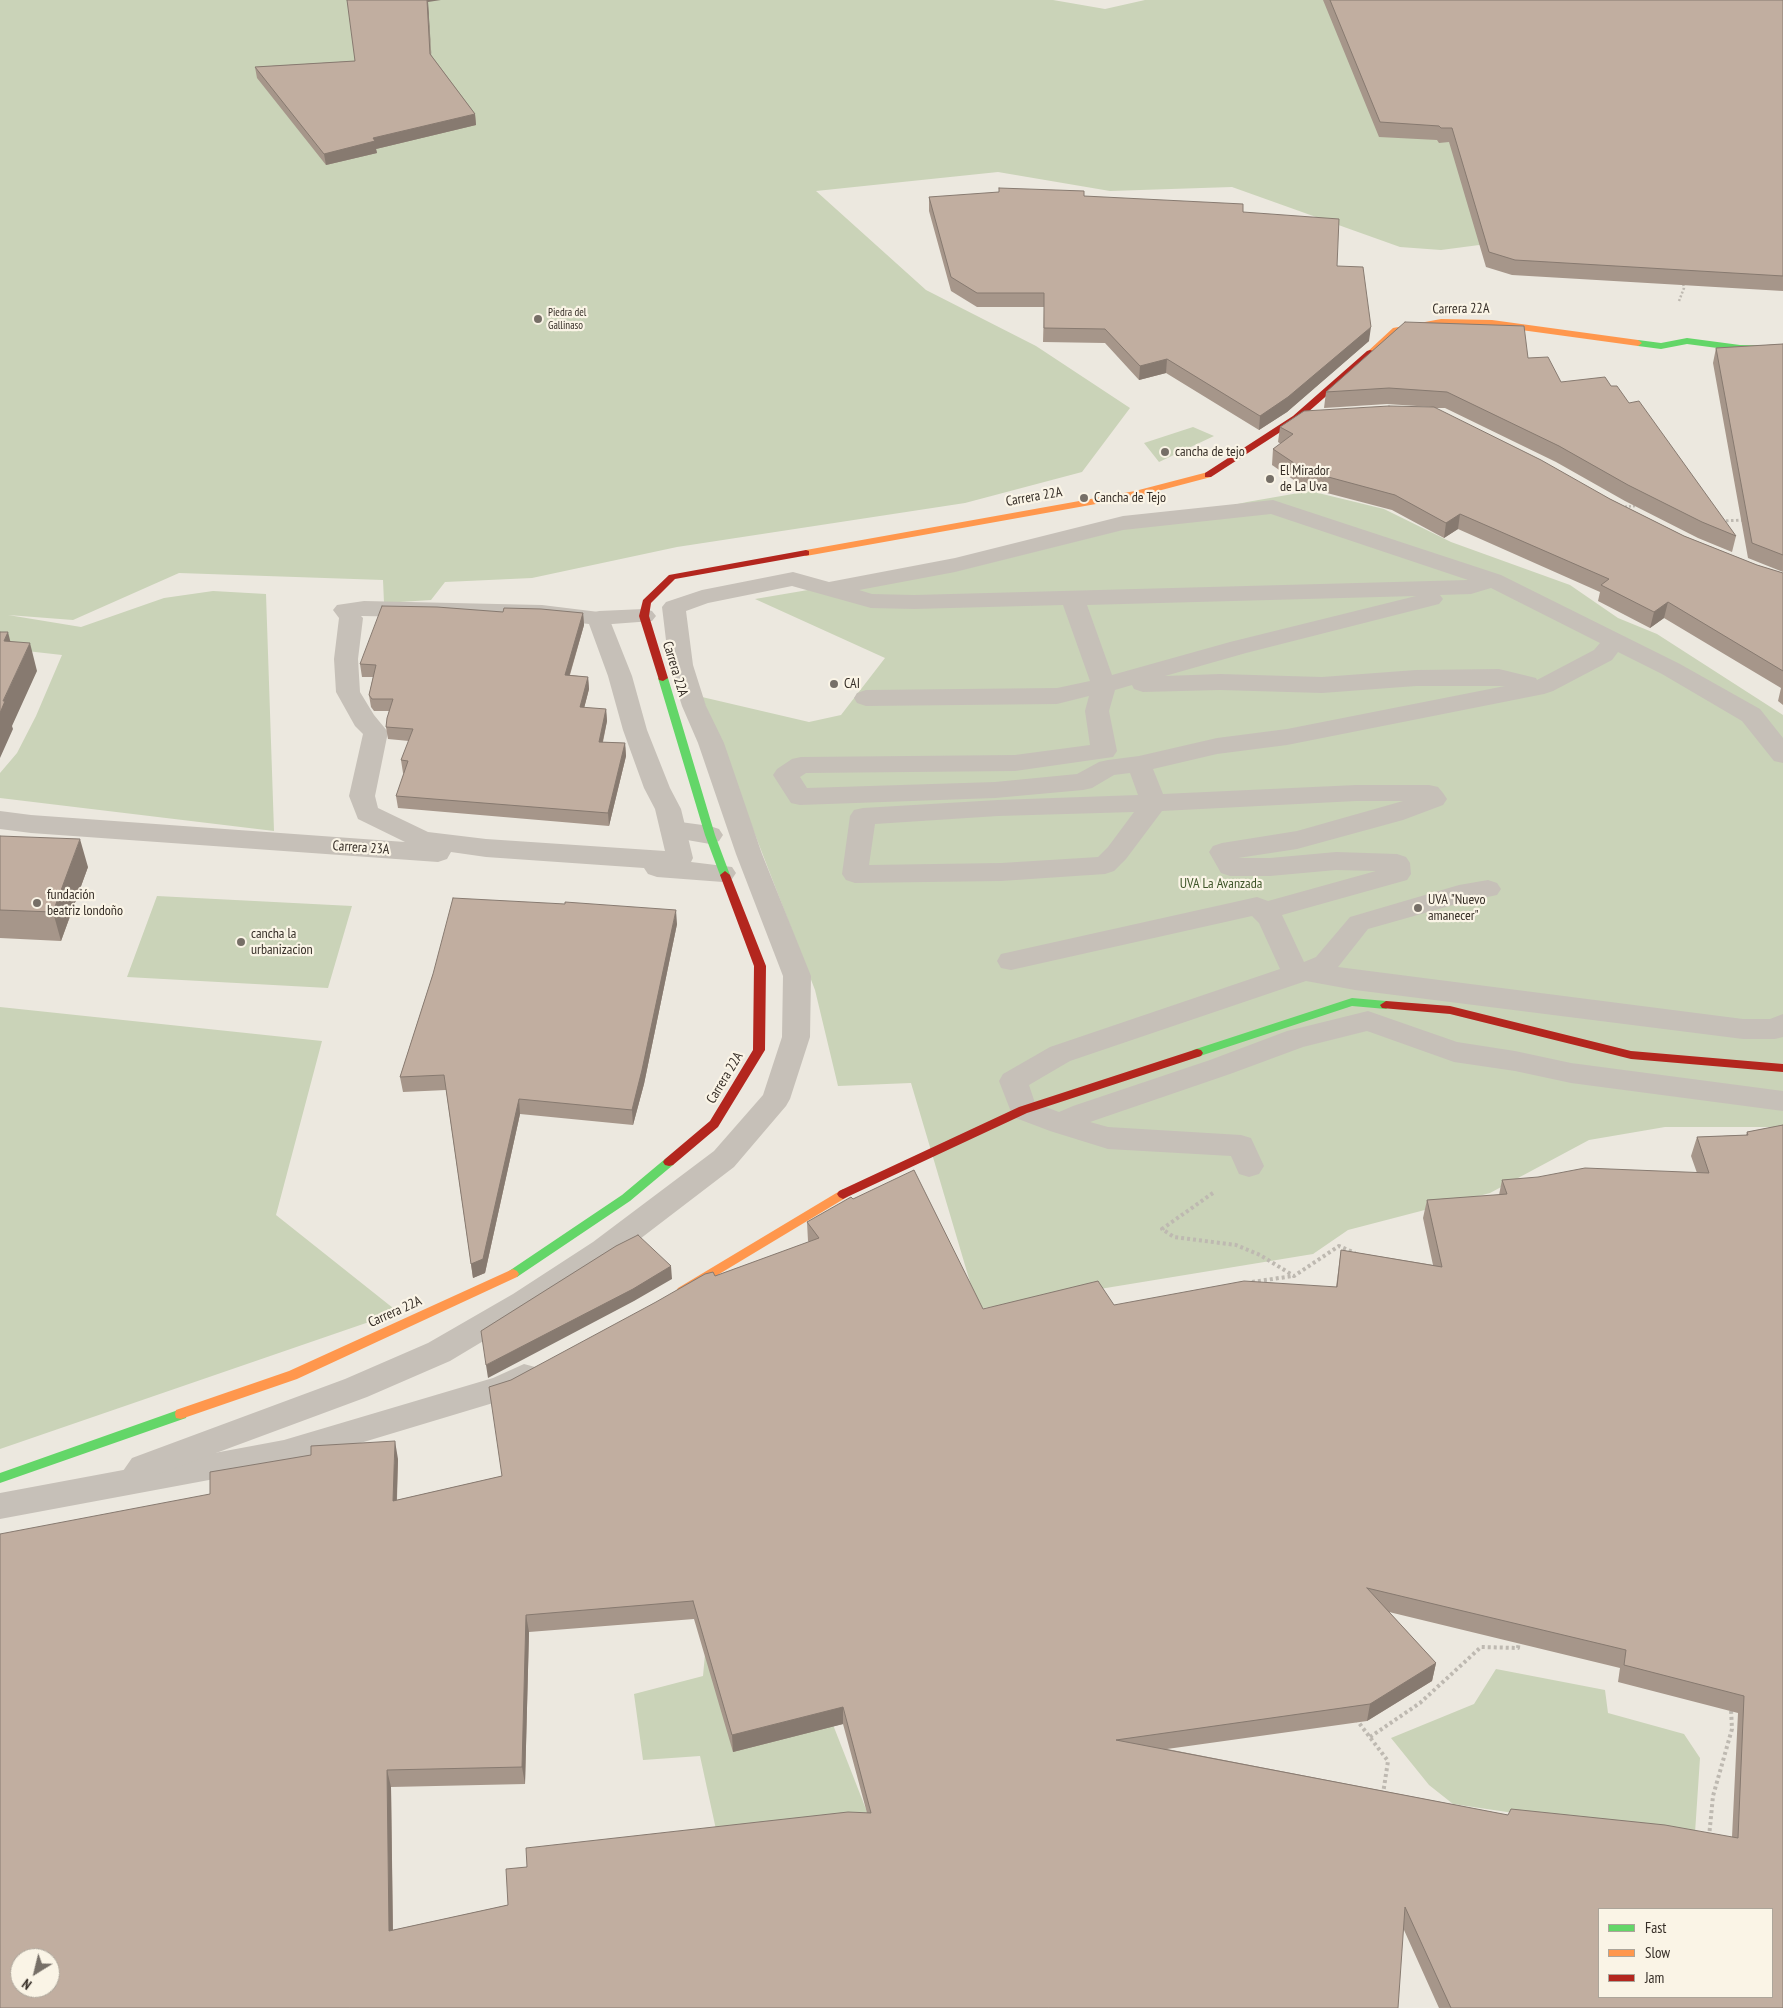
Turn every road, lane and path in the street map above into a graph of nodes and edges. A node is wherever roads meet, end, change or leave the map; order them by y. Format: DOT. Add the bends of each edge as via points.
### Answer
graph roads {
  1 [pos="1783,349"];
  2 [pos="1332,416"];
  3 [pos="1296,418"];
  4 [pos="1638,506"];
  5 [pos="1616,508"];
  6 [pos="1753,520"];
  7 [pos="1718,521"];
  8 [pos="1482,584"];
  9 [pos="827,588"];
  10 [pos="1072,597"];
  11 [pos="644,616"];
  12 [pos="599,618"];
  13 [pos="1615,641"];
  14 [pos="1104,685"];
  15 [pos="1544,686"];
  16 [pos="866,698"];
  17 [pos="1783,754"];
  18 [pos="1139,764"];
  19 [pos="1154,803"];
  20 [pos="0,820"];
  21 [pos="673,830"];
  22 [pos="710,835"];
  23 [pos="723,873"];
  24 [pos="1488,889"];
  25 [pos="1263,911"];
  26 [pos="1011,962"];
  27 [pos="1301,972"];
  28 [pos="1783,1024"];
  29 [pos="1783,1068"];
  30 [pos="1783,1101"];
  31 [pos="1023,1110"];
  32 [pos="1060,1124"];
  33 [pos="1249,1166"];
  34 [pos="1356,1253"];
  35 [pos="1294,1276"];
  36 [pos="1246,1283"];
  37 [pos="672,1296"];
  38 [pos="545,1364"];
  39 [pos="0,1478"];
  40 [pos="132,1482"];
  41 [pos="0,1506"];
  42 [pos="1519,1638"];
  43 [pos="1730,1701"];
  44 [pos="1352,1714"];
  45 [pos="1370,1737"];
  46 [pos="1383,1798"];
  47 [pos="1709,1843"];
  1 -- 3 [label="street, Carrera 22A" via="1740,348 1687,341 1660,346 1492,323 1441,322 1396,330"];
  2 -- 3 [label="street"];
  3 -- 11 [label="street, Carrera 22A" via="1210,475 1135,494 672,577 646,602"];
  4 -- 5 [label="path"];
  6 -- 7 [label="path"];
  8 -- 9 [label="street" via="1274,507 1123,523 955,565"];
  8 -- 10 [label="street" via="1223,595"];
  8 -- 13 [label="street"];
  8 -- 14 [label="street"];
  9 -- 10 [label="street" via="871,601"];
  9 -- 40 [label="street" via="793,579 702,597 674,606 681,665 694,706 797,976 796,1037 776,1099 724,1159 604,1250 524,1302 439,1352 356,1388 143,1467"];
  10 -- 14 [label="street"];
  11 -- 12 [label="street"];
  11 -- 22 [label="street, Carrera 22A"];
  12 -- 21 [label="street" via="635,730 668,809"];
  12 -- 21 [label="street" via="542,612 345,610 351,618 346,659 348,692 364,720 376,732 362,796 367,813 423,840 486,848 658,860 680,858"];
  13 -- 15 [label="street" via="1603,655"];
  13 -- 17 [label="street" via="1671,668 1751,715"];
  14 -- 15 [label="street" via="1220,682 1322,685 1416,678 1499,677"];
  14 -- 16 [label="street" via="1057,696"];
  14 -- 18 [label="street" via="1097,711 1104,751 1015,763 801,765 786,775 800,797 995,790 1083,782 1108,768"];
  15 -- 18 [label="street" via="1287,737 1217,746"];
  18 -- 19 [label="street"];
  19 -- 19 [label="street" via="863,816 855,874 1001,872 1104,865 1117,853"];
  19 -- 25 [label="street" via="1356,793 1429,793 1434,799 1394,814 1296,840 1222,852 1230,867 1336,861 1397,863 1398,874"];
  20 -- 23 [label="street, Carrera 23A"];
  21 -- 22 [label="street"];
  22 -- 23 [label="street, Carrera 22A"];
  23 -- 39 [label="street, Carrera 22A" via="760,966 759,1050 714,1124 655,1174 626,1198 505,1279 293,1375"];
  24 -- 27 [label="street" via="1459,894 1359,923 1326,964"];
  25 -- 26 [label="street" via="1257,906"];
  25 -- 27 [label="street"];
  27 -- 28 [label="street" via="1743,1029 1775,1029"];
  27 -- 31 [label="street" via="1060,1054 1013,1081"];
  29 -- 31 [label="street" via="1631,1055 1450,1010 1352,1002"];
  30 -- 32 [label="street" via="1580,1074 1516,1060 1454,1052 1368,1021 1296,1038"];
  31 -- 32 [label="street"];
  31 -- 37 [label="street" via="847,1192"];
  32 -- 33 [label="street" via="1108,1138 1241,1146"];
  33 -- 35 [label="path" via="1162,1229 1174,1237 1236,1245"];
  34 -- 35 [label="path" via="1339,1246"];
  35 -- 36 [label="path"];
  38 -- 40 [label="street" via="502,1388 284,1453"];
  40 -- 41 [label="street"];
  42 -- 45 [label="path" via="1518,1648 1481,1647 1420,1703"];
  43 -- 47 [label="path" via="1732,1729 1713,1796"];
  44 -- 45 [label="path"];
  45 -- 46 [label="path" via="1388,1762"];
}
